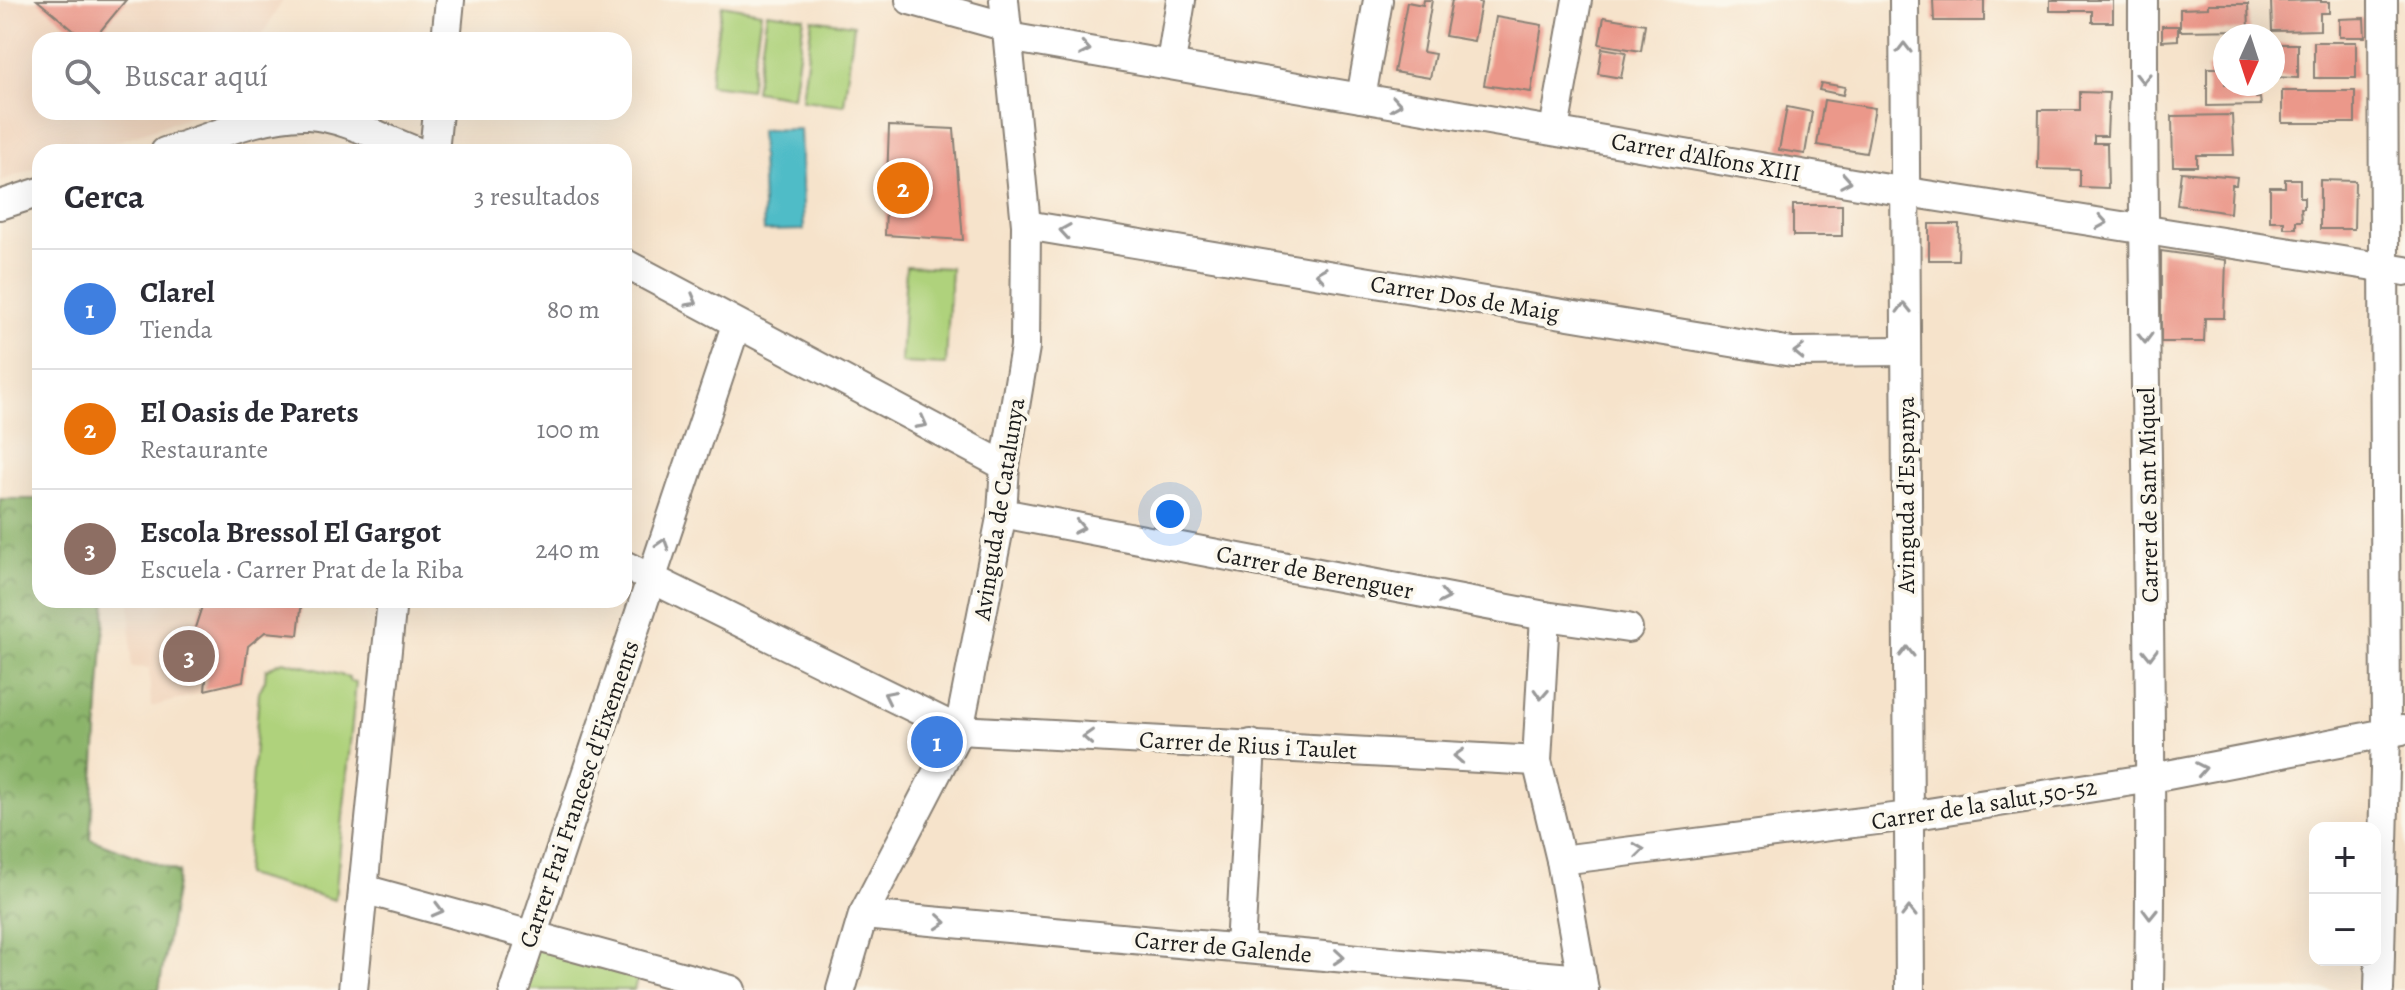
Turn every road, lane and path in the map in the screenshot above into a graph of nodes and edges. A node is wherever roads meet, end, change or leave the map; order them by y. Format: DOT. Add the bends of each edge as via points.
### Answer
graph roads {
  1 [pos="450,0"];
  2 [pos="910,0"];
  3 [pos="1181,0"];
  4 [pos="1378,0"];
  5 [pos="1577,0"];
  6 [pos="1904,0"];
  7 [pos="2143,0"];
  8 [pos="2383,0"];
  9 [pos="1007,21"];
  10 [pos="447,32"];
  11 [pos="1171,63"];
  12 [pos="1361,98"];
  13 [pos="266,120"];
  14 [pos="331,120"];
  15 [pos="437,120"];
  16 [pos="1554,130"];
  17 [pos="190,144"];
  18 [pos="398,144"];
  19 [pos="435,144"];
  20 [pos="1903,190"];
  21 [pos="32,195"];
  22 [pos="0,205"];
  23 [pos="1026,225"];
  24 [pos="2143,229"];
  25 [pos="632,267"];
  26 [pos="2394,269"];
  27 [pos="736,325"];
  28 [pos="1905,351"];
  29 [pos="1005,466"];
  30 [pos="1002,513"];
  31 [pos="632,569"];
  32 [pos="652,578"];
  33 [pos="391,608"];
  34 [pos="1545,616"];
  35 [pos="1628,628"];
  36 [pos="959,730"];
  37 [pos="2395,731"];
  38 [pos="1251,744"];
  39 [pos="1537,761"];
  40 [pos="2152,778"];
  41 [pos="1909,816"];
  42 [pos="1561,860"];
  43 [pos="363,889"];
  44 [pos="863,915"];
  45 [pos="531,935"];
  46 [pos="1240,948"];
  47 [pos="1583,984"];
  48 [pos="353,990"];
  49 [pos="514,990"];
  50 [pos="731,990"];
  51 [pos="841,990"];
  52 [pos="1910,990"];
  53 [pos="2149,990"];
  54 [pos="2379,990"];
  1 -- 10 [label="street"];
  2 -- 9 [label="street, Carrer d'Alfons XIII"];
  3 -- 11 [label="street"];
  4 -- 12 [label="street"];
  5 -- 16 [label="street"];
  20 -- 6 [label="street, Avinguda d'Espanya, one-way"];
  7 -- 24 [label="street, Carrer de Sant Miquel, one-way"];
  8 -- 26 [label="street"];
  9 -- 11 [label="street, Carrer d'Alfons XIII, one-way"];
  9 -- 23 [label="street, Avinguda de Catalunya"];
  11 -- 12 [label="street, Carrer d'Alfons XIII"];
  12 -- 16 [label="street, Carrer d'Alfons XIII, one-way"];
  13 -- 17 [label="street"];
  14 -- 18 [label="street"];
  15 -- 19 [label="street"];
  16 -- 20 [label="street, Carrer d'Alfons XIII, one-way"];
  20 -- 24 [label="street, Carrer d'Alfons XIII, one-way"];
  28 -- 20 [label="street, Avinguda d'Espanya, one-way"];
  21 -- 22 [label="street"];
  28 -- 23 [label="street, Carrer Dos de Maig, one-way" via="1792,352"];
  23 -- 29 [label="street, Avinguda de Catalunya" via="1025,347"];
  24 -- 26 [label="street, Carrer d'Alfons XIII"];
  24 -- 40 [label="street, Carrer de Sant Miquel, one-way"];
  25 -- 27 [label="street, one-way"];
  26 -- 37 [label="street"];
  27 -- 29 [label="street, one-way"];
  32 -- 27 [label="street, Carrer Frai Francesc d'Eixements, one-way"];
  41 -- 28 [label="street, Avinguda d'Espanya, one-way"];
  29 -- 30 [label="street, Avinguda de Catalunya"];
  30 -- 34 [label="street, Carrer de Berenguer, one-way"];
  30 -- 36 [label="street, Avinguda de Catalunya"];
  31 -- 32 [label="street"];
  36 -- 32 [label="street, one-way"];
  32 -- 45 [label="street, Carrer Frai Francesc d'Eixements"];
  33 -- 43 [label="street"];
  34 -- 35 [label="street, Carrer de Berenguer"];
  34 -- 39 [label="street, one-way"];
  38 -- 36 [label="street, Carrer de Rius i Taulet, one-way"];
  36 -- 44 [label="street, Avinguda de Catalunya"];
  40 -- 37 [label="street, Carrer de la salut,50-52, one-way"];
  37 -- 54 [label="street"];
  39 -- 38 [label="street, Carrer de Rius i Taulet, one-way"];
  38 -- 46 [label="street"];
  39 -- 42 [label="street"];
  40 -- 41 [label="street, Carrer de la salut,50-52"];
  40 -- 53 [label="street, Carrer de Sant Miquel, one-way"];
  42 -- 41 [label="street, Carrer de la salut,50-52, one-way"];
  52 -- 41 [label="street, Avinguda d'Espanya, one-way"];
  42 -- 47 [label="street"];
  43 -- 45 [label="street, one-way"];
  43 -- 48 [label="street"];
  44 -- 46 [label="street, Carrer de Galende, one-way"];
  44 -- 51 [label="street, Avinguda de Catalunya"];
  45 -- 49 [label="street, Carrer Frai Francesc d'Eixements"];
  45 -- 50 [label="street"];
  46 -- 47 [label="street, Carrer de Galende, one-way"];
}
